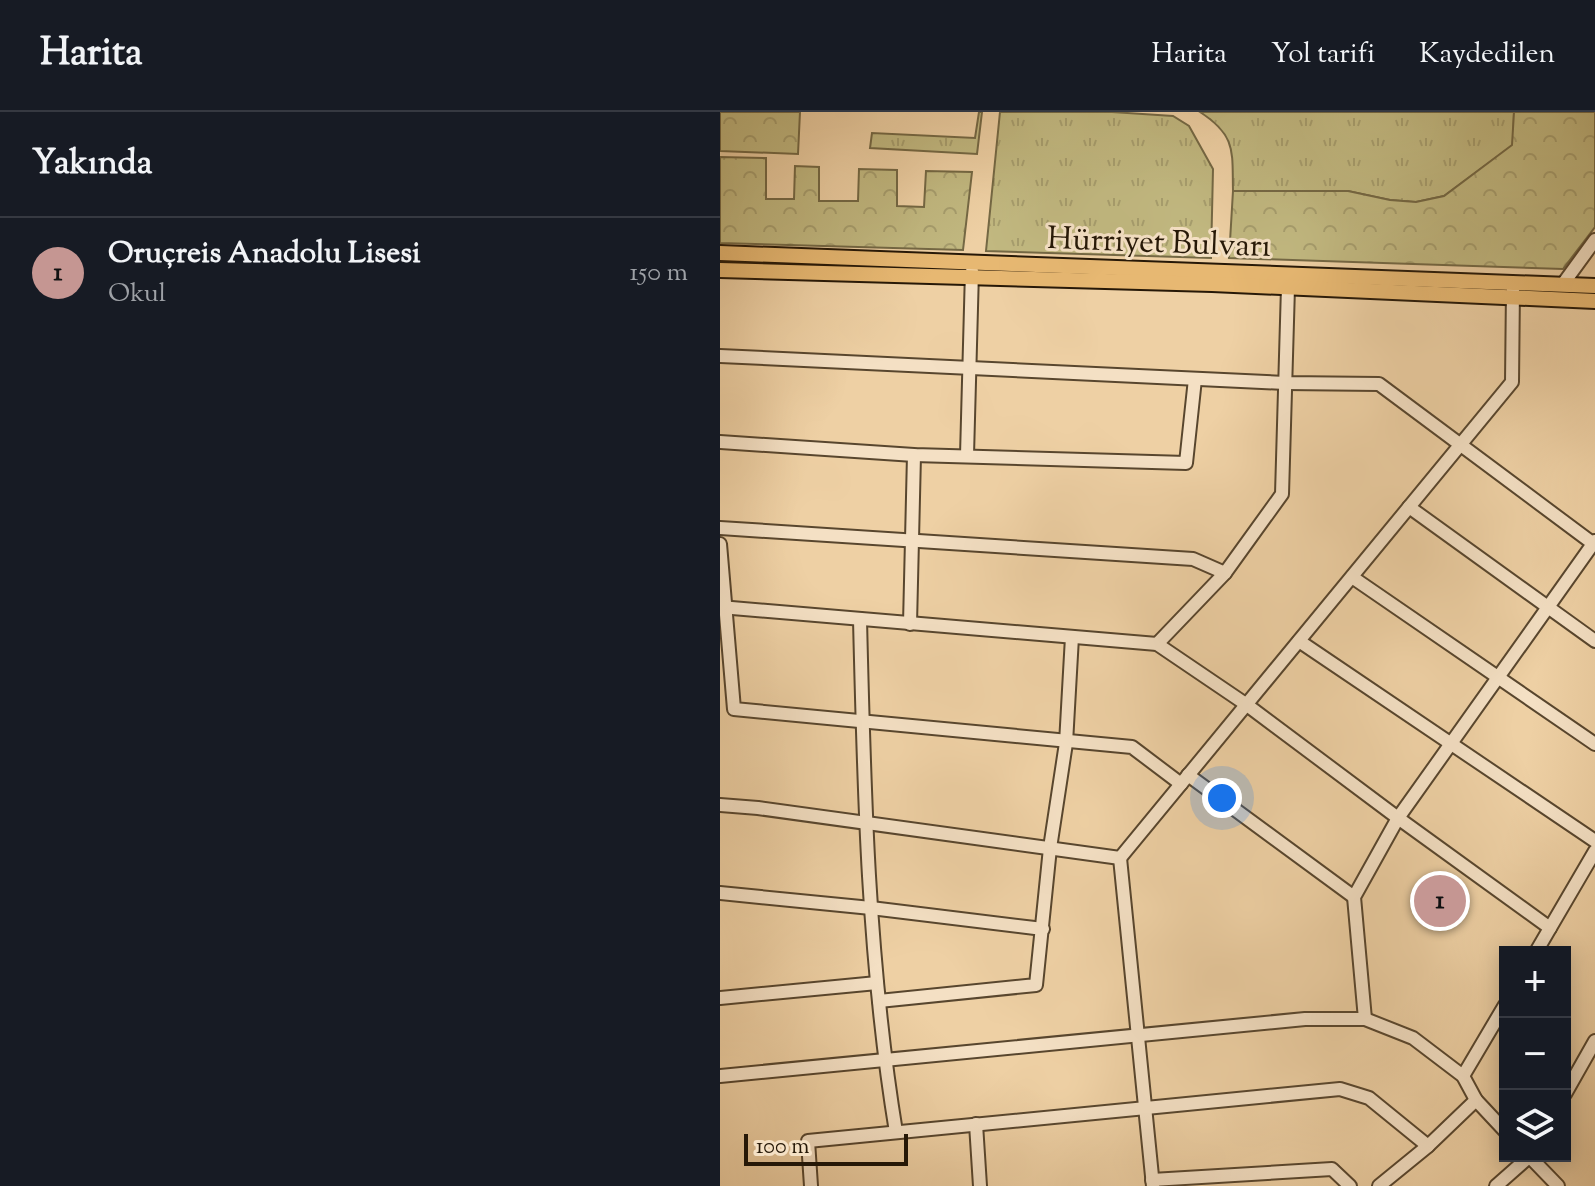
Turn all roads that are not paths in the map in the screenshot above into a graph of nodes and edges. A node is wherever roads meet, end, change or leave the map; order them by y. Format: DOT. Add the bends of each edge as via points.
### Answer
graph roads {
  1 [pos="1595,240"];
  2 [pos="720,253"];
  3 [pos="972,268"];
  4 [pos="720,270"];
  5 [pos="1563,284"];
  6 [pos="1595,286"];
  7 [pos="1288,287"];
  8 [pos="1513,290"];
  9 [pos="1595,301"];
  10 [pos="720,356"];
  11 [pos="970,368"];
  12 [pos="1195,379"];
  13 [pos="1285,383"];
  14 [pos="720,442"];
  15 [pos="1461,444"];
  16 [pos="914,455"];
  17 [pos="967,455"];
  18 [pos="1409,507"];
  19 [pos="720,528"];
  20 [pos="910,540"];
  21 [pos="1594,543"];
  22 [pos="720,544"];
  23 [pos="1225,573"];
  24 [pos="1352,577"];
  25 [pos="723,607"];
  26 [pos="1548,607"];
  27 [pos="860,619"];
  28 [pos="910,624"];
  29 [pos="1072,637"];
  30 [pos="1299,641"];
  31 [pos="1595,641"];
  32 [pos="1157,644"];
  33 [pos="1499,676"];
  34 [pos="1247,705"];
  35 [pos="862,723"];
  36 [pos="1066,743"];
  37 [pos="1451,743"];
  38 [pos="1595,744"];
  39 [pos="1185,780"];
  40 [pos="720,805"];
  41 [pos="1398,818"];
  42 [pos="865,824"];
  43 [pos="1595,841"];
  44 [pos="1050,848"];
  45 [pos="1595,851"];
  46 [pos="1120,858"];
  47 [pos="720,893"];
  48 [pos="1354,897"];
  49 [pos="871,908"];
  50 [pos="1550,928"];
  51 [pos="1043,929"];
  52 [pos="1540,946"];
  53 [pos="877,983"];
  54 [pos="720,998"];
  55 [pos="879,1001"];
  56 [pos="1499,1015"];
  57 [pos="1365,1019"];
  58 [pos="1139,1035"];
  59 [pos="1595,1041"];
  60 [pos="884,1060"];
  61 [pos="720,1076"];
  62 [pos="1463,1076"];
  63 [pos="1567,1090"];
  64 [pos="1476,1100"];
  65 [pos="1146,1107"];
  66 [pos="976,1124"];
  67 [pos="1499,1125"];
  68 [pos="896,1132"];
  69 [pos="1428,1146"];
  70 [pos="1522,1162"];
  71 [pos="1535,1162"];
  72 [pos="1152,1183"];
  73 [pos="811,1186"];
  74 [pos="980,1186"];
  75 [pos="1350,1186"];
  76 [pos="1379,1186"];
  77 [pos="1496,1186"];
  78 [pos="1558,1186"];
  1 -- 5 [label="street"];
  2 -- 3 [label="main road, Hürriyet Bulvarı"];
  3 -- 4 [label="main road, Hürriyet Bulvarı"];
  3 -- 7 [label="main road, Hürriyet Bulvarı"];
  3 -- 8 [label="main road, Hürriyet Bulvarı"];
  3 -- 11 [label="street"];
  5 -- 6 [label="main road, Hürriyet Bulvarı"];
  5 -- 8 [label="main road, Hürriyet Bulvarı"];
  7 -- 8 [label="main road, Hürriyet Bulvarı"];
  7 -- 13 [label="street"];
  8 -- 9 [label="main road, Hürriyet Bulvarı"];
  8 -- 15 [label="street" via="1512,382"];
  10 -- 11 [label="street"];
  11 -- 12 [label="street"];
  11 -- 17 [label="street"];
  12 -- 13 [label="street"];
  12 -- 17 [label="street" via="1186,463"];
  13 -- 15 [label="street" via="1379,384"];
  13 -- 23 [label="street" via="1282,494"];
  14 -- 16 [label="street"];
  15 -- 18 [label="street"];
  15 -- 21 [label="street"];
  16 -- 17 [label="street"];
  16 -- 20 [label="street"];
  18 -- 24 [label="street"];
  18 -- 26 [label="street"];
  19 -- 20 [label="street"];
  20 -- 23 [label="street" via="1193,559"];
  20 -- 28 [label="street"];
  21 -- 26 [label="street"];
  22 -- 25 [label="street"];
  23 -- 32 [label="street"];
  24 -- 30 [label="street"];
  24 -- 33 [label="street"];
  25 -- 27 [label="street"];
  25 -- 35 [label="street" via="734,709"];
  26 -- 31 [label="street"];
  26 -- 33 [label="street"];
  27 -- 28 [label="street"];
  27 -- 35 [label="street"];
  28 -- 29 [label="street"];
  29 -- 32 [label="street"];
  29 -- 36 [label="street"];
  30 -- 34 [label="street"];
  30 -- 37 [label="street"];
  32 -- 34 [label="street"];
  33 -- 37 [label="street"];
  33 -- 38 [label="street"];
  34 -- 39 [label="street"];
  34 -- 41 [label="street"];
  35 -- 36 [label="street"];
  35 -- 42 [label="street"];
  36 -- 39 [label="street" via="1132,747"];
  36 -- 44 [label="street"];
  37 -- 41 [label="street"];
  37 -- 43 [label="street"];
  39 -- 46 [label="street"];
  39 -- 48 [label="street"];
  40 -- 42 [label="street"];
  41 -- 48 [label="street"];
  41 -- 50 [label="street"];
  42 -- 44 [label="street"];
  42 -- 49 [label="street"];
  44 -- 46 [label="street"];
  44 -- 51 [label="street"];
  45 -- 50 [label="street"];
  46 -- 58 [label="street"];
  47 -- 49 [label="street"];
  48 -- 57 [label="street"];
  49 -- 51 [label="street"];
  49 -- 53 [label="street"];
  50 -- 52 [label="street"];
  51 -- 55 [label="street" via="1036,985"];
  53 -- 54 [label="street"];
  53 -- 55 [label="street"];
  55 -- 60 [label="street"];
  56 -- 62 [label="street"];
  57 -- 58 [label="street" via="1305,1019"];
  57 -- 62 [label="street" via="1413,1038"];
  58 -- 60 [label="street"];
  58 -- 65 [label="street"];
  59 -- 63 [label="street"];
  60 -- 61 [label="street"];
  60 -- 68 [label="street"];
  62 -- 64 [label="street"];
  64 -- 67 [label="street"];
  64 -- 69 [label="street"];
  65 -- 66 [label="street"];
  65 -- 69 [label="street" via="1340,1089 1369,1098"];
  65 -- 72 [label="street"];
  66 -- 68 [label="street"];
  66 -- 74 [label="street"];
  68 -- 73 [label="street" via="808,1141"];
  69 -- 76 [label="street"];
  70 -- 77 [label="street"];
  71 -- 78 [label="street"];
  72 -- 75 [label="street" via="1332,1169"];
}
